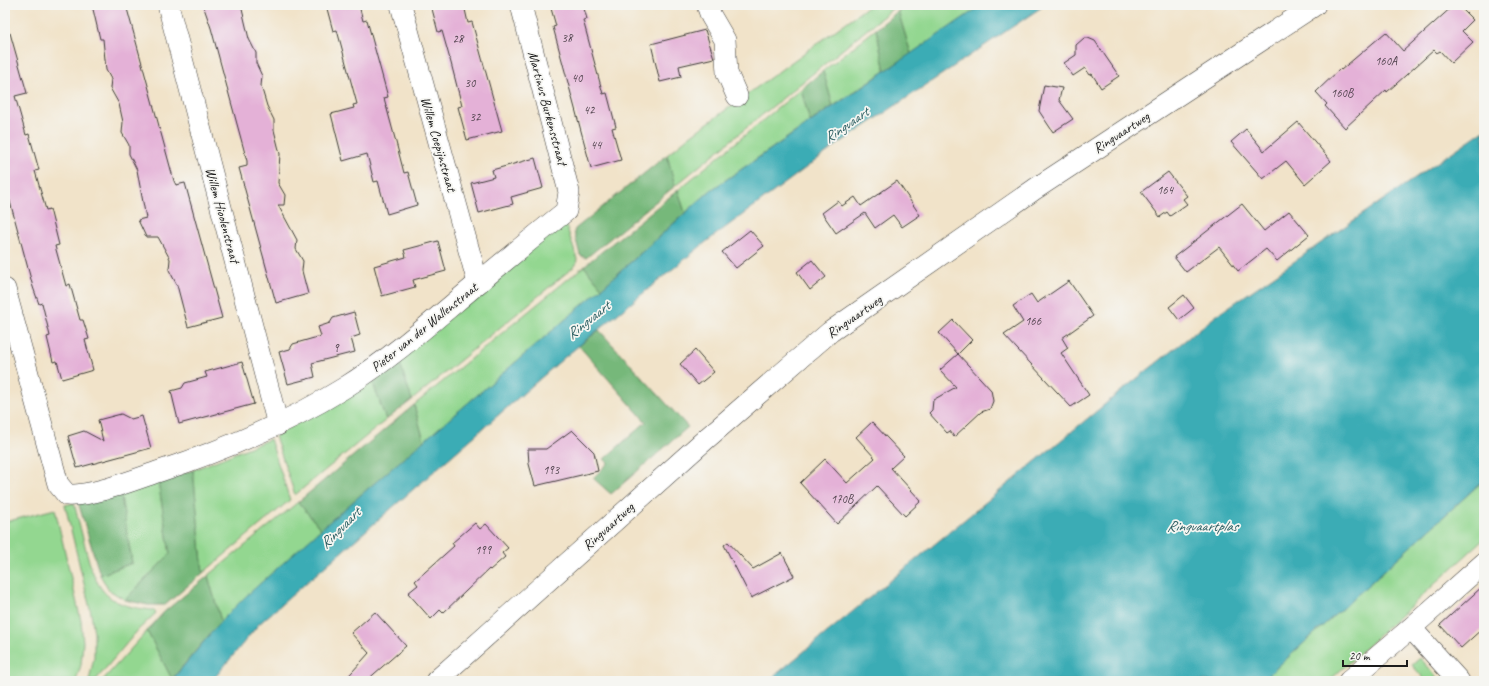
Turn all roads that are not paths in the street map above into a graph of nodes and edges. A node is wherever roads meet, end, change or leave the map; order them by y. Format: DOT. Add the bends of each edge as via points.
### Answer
graph roads {
  1 [pos="168,5"];
  2 [pos="401,5"];
  3 [pos="521,5"];
  4 [pos="707,5"];
  5 [pos="1315,5"];
  6 [pos="737,96"];
  7 [pos="566,211"];
  8 [pos="478,283"];
  9 [pos="5,289"];
  10 [pos="278,425"];
  11 [pos="1484,563"];
  12 [pos="1411,628"];
  13 [pos="436,681"];
  14 [pos="1348,681"];
  15 [pos="1459,681"];
  1 -- 10 [label="street, Willem Hioolenstraat"];
  2 -- 8 [label="street, Willem Coepijnstraat"];
  3 -- 7 [label="street, Martinus Burkensstraat" via="569,192"];
  4 -- 6 [label="street" via="725,40 726,73"];
  5 -- 13 [label="street, Ringvaartweg" via="1035,189 830,332 700,444"];
  7 -- 8 [label="street, Pieter van der Wallenstraat"];
  8 -- 10 [label="street, Pieter van der Wallenstraat" via="407,344 322,401"];
  9 -- 10 [label="street, Pieter van der Wallenstraat" via="58,484 67,495 142,477 212,453"];
  11 -- 12 [label="street"];
  12 -- 14 [label="street"];
  12 -- 15 [label="street"];
}
